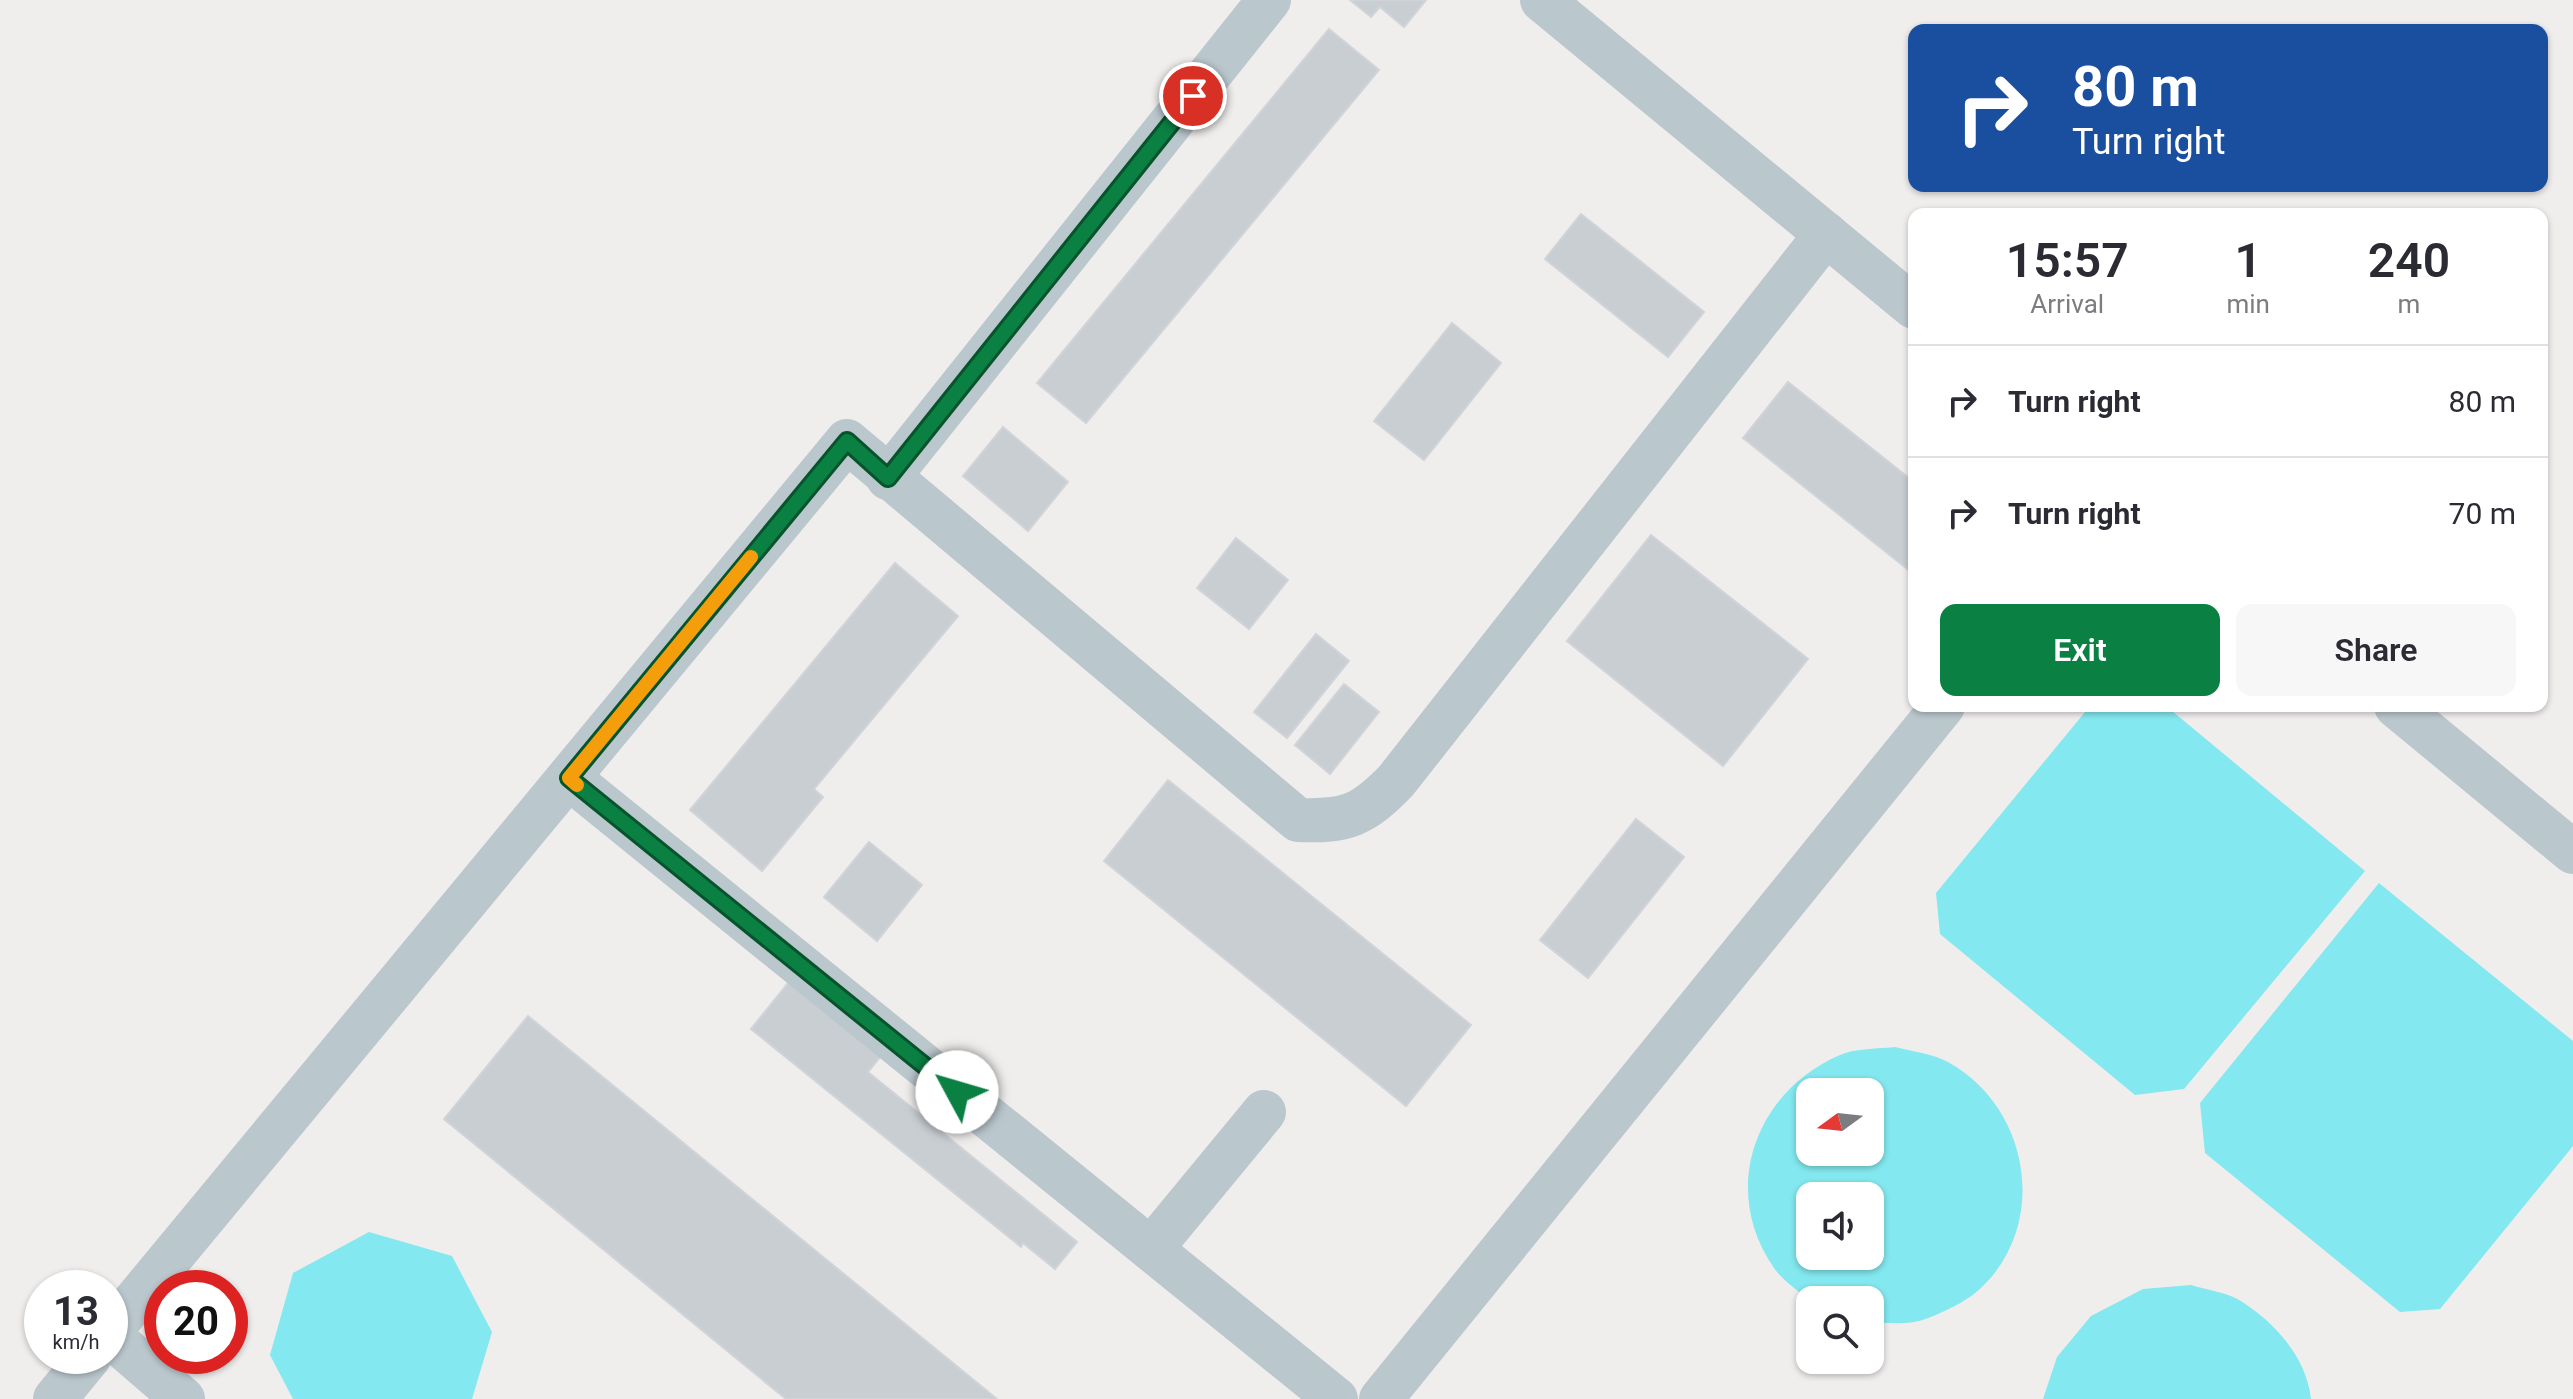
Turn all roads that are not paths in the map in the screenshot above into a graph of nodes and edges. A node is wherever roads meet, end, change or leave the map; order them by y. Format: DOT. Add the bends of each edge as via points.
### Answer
graph roads {
  1 [pos="1269,0"];
  2 [pos="1542,0"];
  3 [pos="1826,234"];
  4 [pos="1908,302"];
  5 [pos="888,478"];
  6 [pos="1938,712"];
  7 [pos="2403,712"];
  8 [pos="569,778"];
  9 [pos="2573,852"];
  10 [pos="1264,1112"];
  11 [pos="1151,1249"];
  12 [pos="128,1312"];
  13 [pos="128,1350"];
  14 [pos="75,1374"];
  15 [pos="55,1399"];
  16 [pos="183,1399"];
  17 [pos="1336,1399"];
  18 [pos="1381,1399"];
  1 -- 5 [label="lane"];
  2 -- 3 [label="lane"];
  3 -- 4 [label="lane"];
  3 -- 5 [label="lane" via="1396,781 1370,808 1334,821 1298,820"];
  5 -- 8 [label="lane" via="847,441"];
  6 -- 18 [label="lane"];
  7 -- 9 [label="lane"];
  8 -- 11 [label="lane"];
  8 -- 12 [label="lane"];
  10 -- 11 [label="lane"];
  11 -- 17 [label="lane"];
  13 -- 16 [label="lane"];
  14 -- 15 [label="lane"];
}
